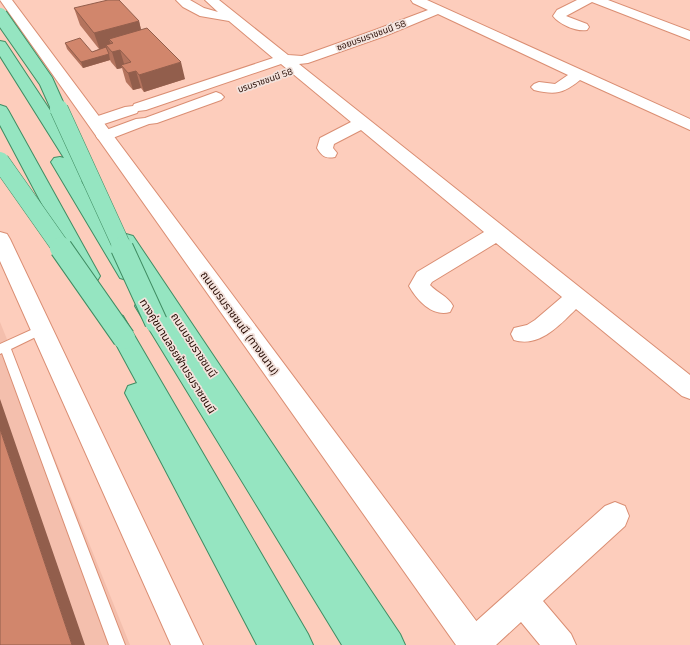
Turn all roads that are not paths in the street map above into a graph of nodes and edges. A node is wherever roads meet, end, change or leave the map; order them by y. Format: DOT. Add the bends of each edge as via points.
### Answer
graph roads {
  1 [pos="6,0"];
  2 [pos="182,0"];
  3 [pos="211,0"];
  4 [pos="417,0"];
  5 [pos="587,0"];
  6 [pos="597,0"];
  7 [pos="438,10"];
  8 [pos="0,14"];
  9 [pos="232,17"];
  10 [pos="582,27"];
  11 [pos="690,36"];
  12 [pos="0,45"];
  13 [pos="294,63"];
  14 [pos="0,64"];
  15 [pos="578,74"];
  16 [pos="259,82"];
  17 [pos="539,87"];
  18 [pos="230,92"];
  19 [pos="0,110"];
  20 [pos="141,115"];
  21 [pos="363,123"];
  22 [pos="690,125"];
  23 [pos="100,129"];
  24 [pos="0,138"];
  25 [pos="329,153"];
  26 [pos="0,161"];
  27 [pos="498,233"];
  28 [pos="0,239"];
  29 [pos="576,296"];
  30 [pos="442,306"];
  31 [pos="156,322"];
  32 [pos="42,329"];
  33 [pos="522,334"];
  34 [pos="124,338"];
  35 [pos="2,348"];
  36 [pos="690,389"];
  37 [pos="615,516"];
  38 [pos="522,600"];
  39 [pos="474,644"];
  40 [pos="117,645"];
  41 [pos="187,645"];
  42 [pos="274,645"];
  43 [pos="297,645"];
  44 [pos="360,645"];
  45 [pos="389,645"];
  46 [pos="560,645"];
  1 -- 23 [label="street, ถนนบรมราชชนนี (ทางขนาน)"];
  2 -- 9 [label="street" via="206,14"];
  3 -- 9 [label="street"];
  4 -- 7 [label="street"];
  5 -- 10 [label="street" via="559,16"];
  6 -- 11 [label="street"];
  7 -- 13 [label="street, ซอยบรมราชชนนี 58"];
  7 -- 15 [label="street"];
  8 -- 31 [label="main road, bridge" via="46,81"];
  9 -- 13 [label="street"];
  12 -- 45 [label="main road, ถนนบรมราชชนนี"];
  13 -- 16 [label="street, บรมราชชนนี 58"];
  13 -- 20 [label="street, บรมราชชนนี 58"];
  13 -- 21 [label="street"];
  14 -- 31 [label="main road, ทางคู่ขนานลอยฟ้าบรมราชชนนี, bridge"];
  15 -- 17 [label="street" via="561,88 554,90"];
  15 -- 22 [label="street"];
  18 -- 20 [label="street, บรมราชชนนี 58"];
  19 -- 34 [label="main road, bridge"];
  20 -- 23 [label="street, บรมราชชนนี 58"];
  21 -- 25 [label="street" via="326,142 325,148"];
  21 -- 27 [label="street"];
  23 -- 39 [label="street, ถนนบรมราชชนนี (ทางขนาน)"];
  24 -- 42 [label="main road"];
  26 -- 34 [label="main road, bridge"];
  27 -- 29 [label="street"];
  27 -- 30 [label="street" via="424,277 420,286 426,295"];
  28 -- 32 [label="street"];
  29 -- 33 [label="street" via="544,325 529,334"];
  29 -- 36 [label="street"];
  31 -- 44 [label="main road, ทางคู่ขนานลอยฟ้าบรมราชชนนี"];
  32 -- 35 [label="lane"];
  32 -- 41 [label="street"];
  34 -- 43 [label="main road"];
  35 -- 40 [label="lane"];
  37 -- 38 [label="street"];
  38 -- 39 [label="street"];
  38 -- 46 [label="street"];
}
